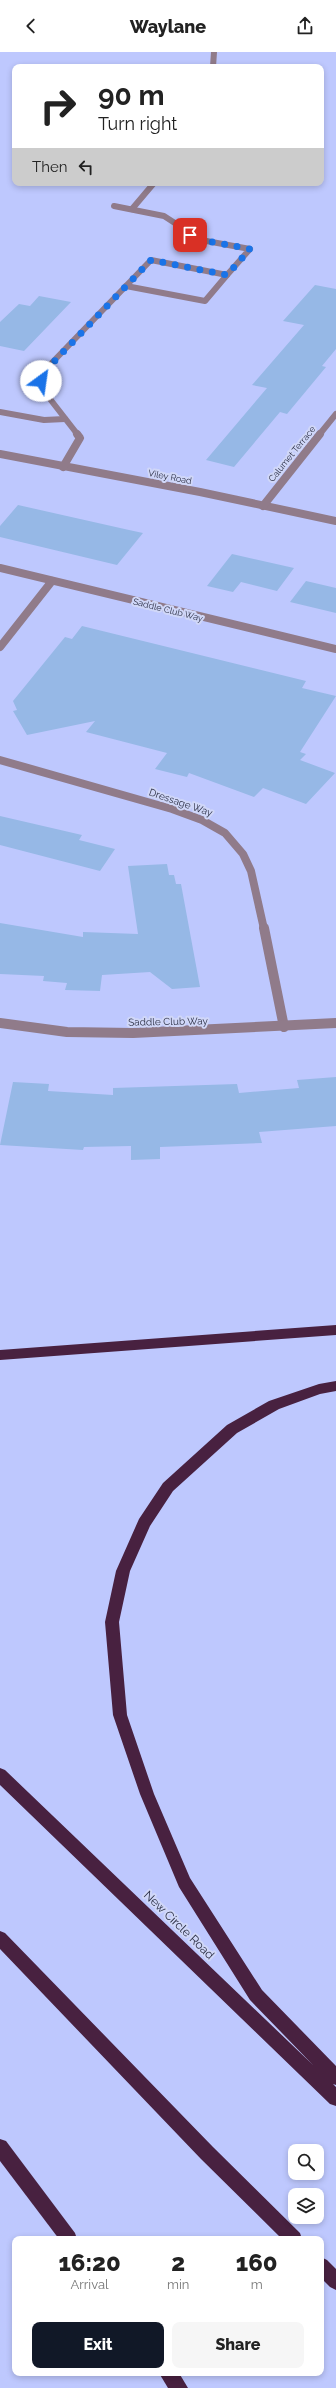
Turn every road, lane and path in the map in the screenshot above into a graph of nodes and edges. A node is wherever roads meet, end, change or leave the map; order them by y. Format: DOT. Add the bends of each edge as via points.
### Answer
graph roads {
  1 [pos="214,52"];
  2 [pos="213,64"];
  3 [pos="151,186"];
  4 [pos="114,206"];
  5 [pos="132,209"];
  6 [pos="227,275"];
  7 [pos="126,286"];
  8 [pos="0,412"];
  9 [pos="336,414"];
  10 [pos="65,419"];
  11 [pos="0,454"];
  12 [pos="63,467"];
  13 [pos="263,506"];
  14 [pos="336,521"];
  15 [pos="0,568"];
  16 [pos="52,581"];
  17 [pos="0,647"];
  18 [pos="336,649"];
  19 [pos="0,760"];
  20 [pos="0,1023"];
  21 [pos="336,1023"];
  22 [pos="284,1027"];
  23 [pos="336,1330"];
  24 [pos="278,1334"];
  25 [pos="336,1337"];
  26 [pos="0,1355"];
  27 [pos="336,1386"];
  28 [pos="0,1775"];
  29 [pos="0,1938"];
  30 [pos="336,2077"];
  31 [pos="336,2098"];
  32 [pos="0,2147"];
  33 [pos="67,2236"];
  34 [pos="291,2236"];
  35 [pos="324,2269"];
  36 [pos="336,2280"];
  37 [pos="170,2376"];
  38 [pos="180,2388"];
  1 -- 2 [label="street"];
  3 -- 5 [label="street"];
  4 -- 5 [label="street"];
  5 -- 6 [label="street" via="172,220 184,227 190,235 202,240 250,249"];
  6 -- 7 [label="street" via="151,260"];
  6 -- 7 [label="street" via="205,301"];
  7 -- 10 [label="street" via="44,372 41,381 43,390"];
  8 -- 10 [label="street" via="44,420"];
  9 -- 13 [label="street, Calumet Terrace"];
  10 -- 12 [label="street" via="80,438"];
  11 -- 12 [label="street, Viley Road"];
  12 -- 13 [label="street, Viley Road" via="131,478"];
  13 -- 14 [label="street, Viley Road"];
  15 -- 16 [label="street, Saddle Club Way"];
  16 -- 17 [label="street"];
  16 -- 18 [label="street, Saddle Club Way"];
  19 -- 22 [label="street, Dressage Way" via="172,809 202,820 225,833 243,854 250,871"];
  20 -- 22 [label="street, Saddle Club Way" via="67,1032 126,1033"];
  21 -- 22 [label="street, Saddle Club Way"];
  23 -- 24 [label="highway"];
  24 -- 25 [label="highway"];
  24 -- 26 [label="highway"];
  27 -- 30 [label="highway" via="319,1389 274,1406 232,1428 168,1487 144,1523 123,1571 112,1622 120,1715 147,1794 184,1882 256,1995"];
  28 -- 31 [label="highway, New Circle Road"];
  29 -- 34 [label="highway" via="202,2148"];
  32 -- 33 [label="highway"];
  35 -- 36 [label="highway"];
  37 -- 38 [label="highway"];
}
